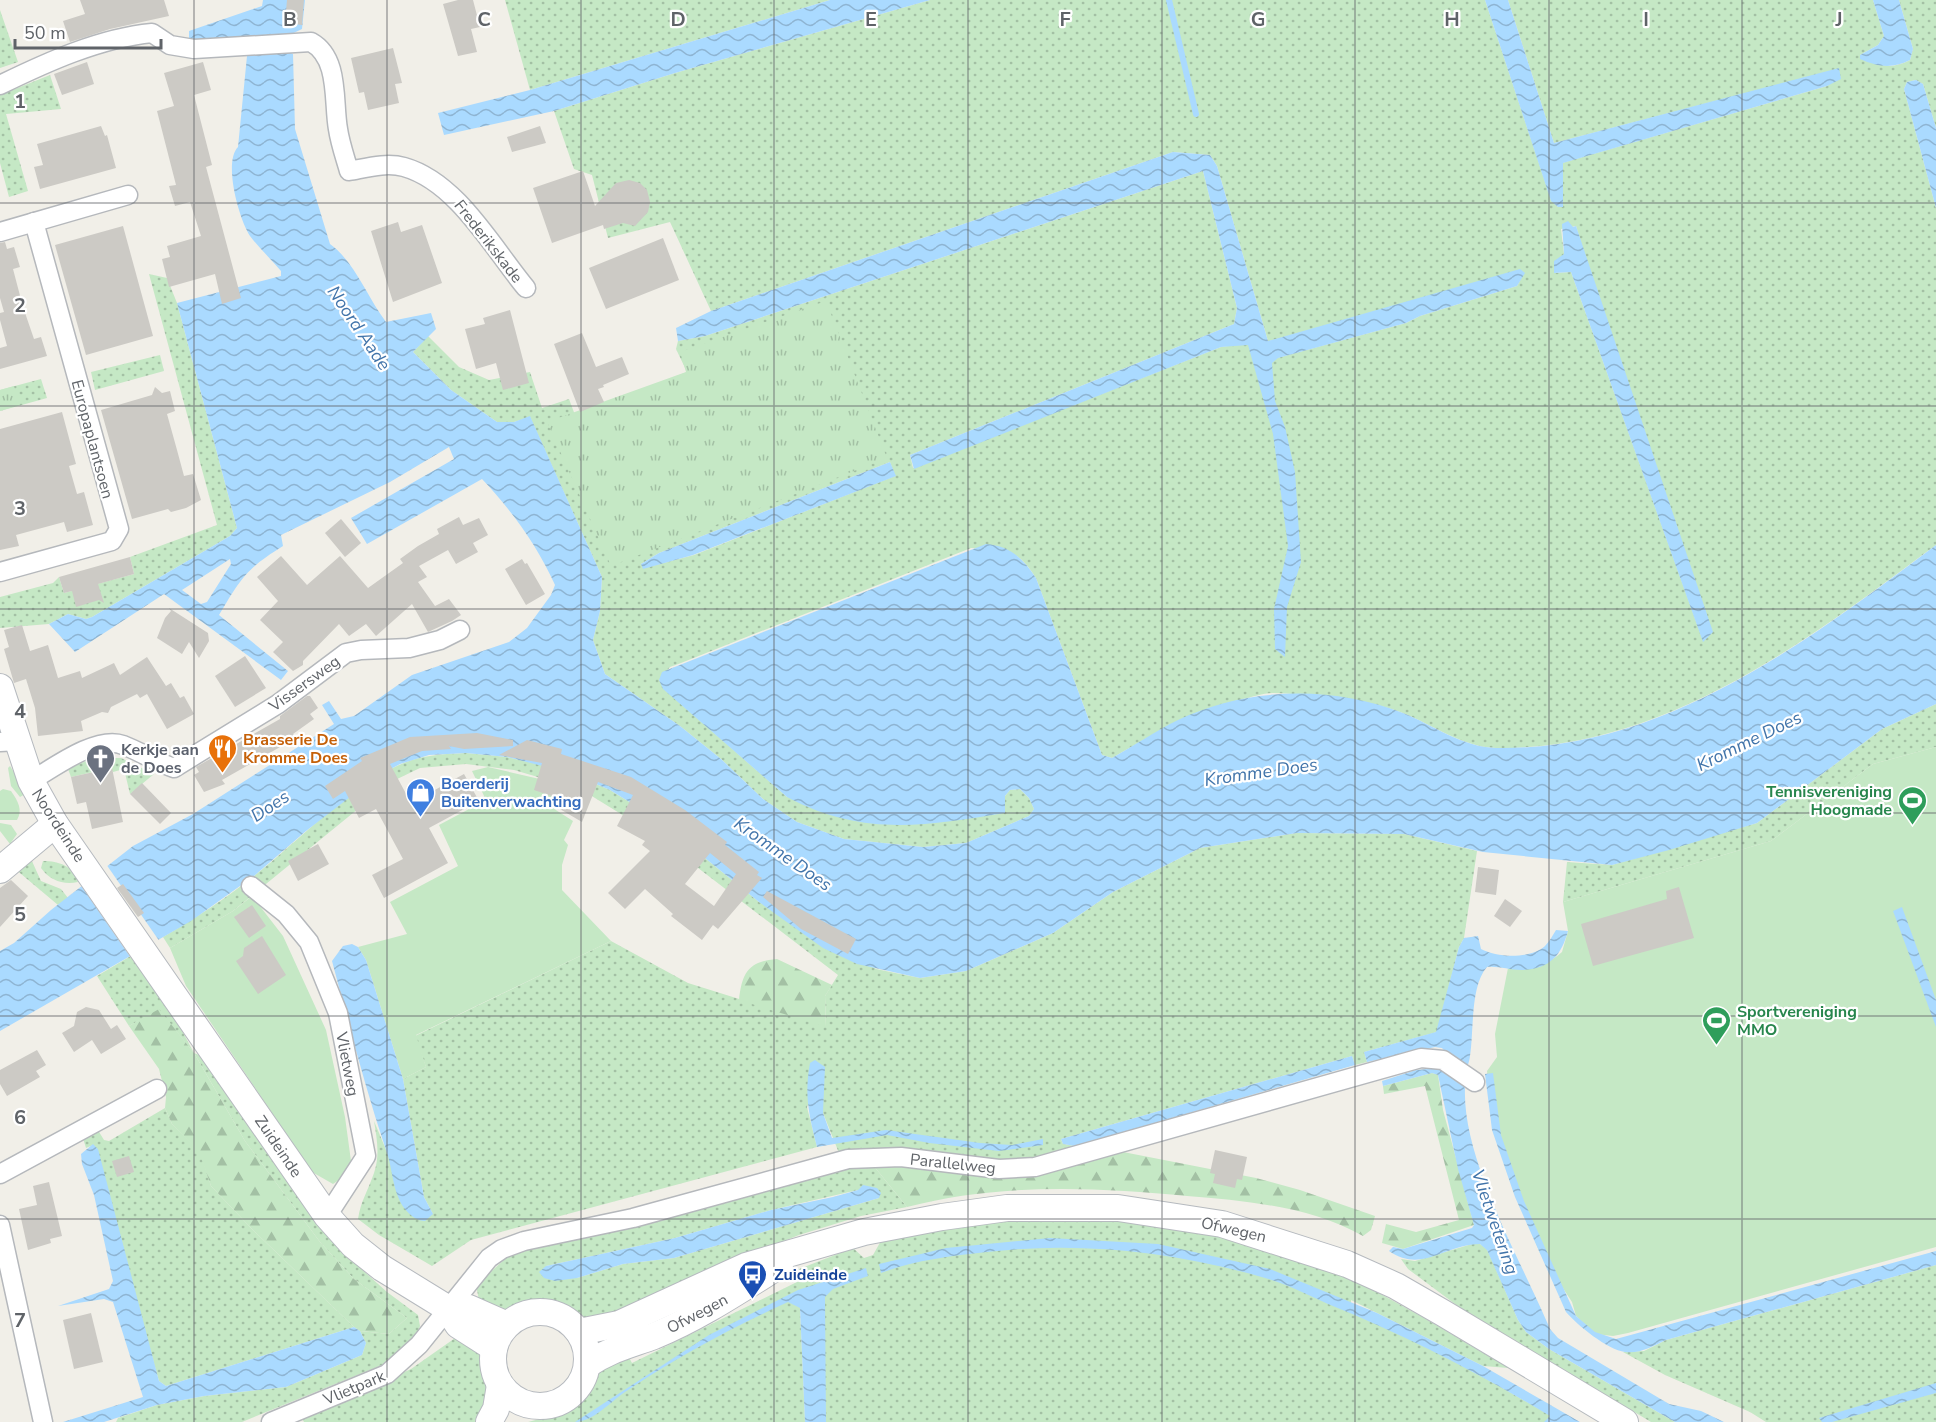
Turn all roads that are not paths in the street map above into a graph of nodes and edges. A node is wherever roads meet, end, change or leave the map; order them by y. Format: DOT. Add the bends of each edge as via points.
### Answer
graph roads {
  1 [pos="0,85"];
  2 [pos="128,195"];
  3 [pos="34,222"];
  4 [pos="0,232"];
  5 [pos="526,288"];
  6 [pos="0,572"];
  7 [pos="460,630"];
  8 [pos="0,687"];
  9 [pos="9,742"];
  10 [pos="31,781"];
  11 [pos="55,824"];
  12 [pos="0,870"];
  13 [pos="251,886"];
  14 [pos="143,951"];
  15 [pos="1471,1079"];
  16 [pos="157,1089"];
  17 [pos="0,1174"];
  18 [pos="327,1216"];
  19 [pos="0,1225"];
  20 [pos="803,1250"];
  21 [pos="447,1308"];
  22 [pos="507,1325"];
  23 [pos="579,1332"];
  24 [pos="494,1348"];
  25 [pos="587,1365"];
  26 [pos="500,1385"];
  27 [pos="532,1406"];
  28 [pos="43,1422"];
  29 [pos="271,1422"];
  30 [pos="489,1422"];
  31 [pos="512,1422"];
  32 [pos="1625,1422"];
  1 -- 5 [label="street, Frederikskade" via="88,49 140,34 152,33 170,45 194,49 308,41 322,50 330,67 337,128 349,171 403,167 442,186 467,211"];
  2 -- 3 [label="street"];
  3 -- 4 [label="street"];
  3 -- 6 [label="street, Europaplantsoen" via="119,530 112,541"];
  7 -- 10 [label="street, Vissersweg" via="410,648 346,653 278,704 174,768 121,744 89,747"];
  8 -- 9 [label="main road, Noordeinde"];
  9 -- 10 [label="main road, Noordeinde"];
  10 -- 11 [label="main road, Noordeinde"];
  11 -- 12 [label="main road"];
  11 -- 14 [label="main road, Noordeinde"];
  13 -- 18 [label="street, Vlietweg" via="285,914 309,942 338,1013 366,1156"];
  14 -- 18 [label="main road, Zuideinde"];
  15 -- 21 [label="street, Parallelweg" via="1443,1060 1421,1058 1035,1167 999,1169 885,1157 826,1164 633,1218 502,1249 477,1271"];
  16 -- 17 [label="street"];
  18 -- 21 [label="main road, Zuideinde" via="353,1245 382,1268"];
  19 -- 28 [label="street"];
  20 -- 23 [label="main road, Ofwegen" via="746,1266 619,1324"];
  20 -- 25 [label="main road, Ofwegen" via="695,1315 605,1353"];
  20 -- 32 [label="main road, Ofwegen" via="864,1232 1006,1208 1118,1208 1222,1224 1347,1264 1396,1286"];
  21 -- 22 [label="main road, Zuideinde" via="469,1308"];
  21 -- 24 [label="main road, Zuideinde" via="458,1325"];
  21 -- 29 [label="street, Vlietpark" via="419,1345 387,1374"];
  22 -- 23 [label="main road" via="525,1315 545,1312 564,1319"];
  22 -- 24 [label="main road"];
  23 -- 25 [label="main road" via="586,1348"];
  24 -- 26 [label="main road" via="494,1367"];
  25 -- 27 [label="main road" via="579,1386 568,1397 547,1406"];
  26 -- 27 [label="main road" via="514,1399"];
  26 -- 30 [label="main road" via="496,1409"];
  27 -- 31 [label="main road"];
}
